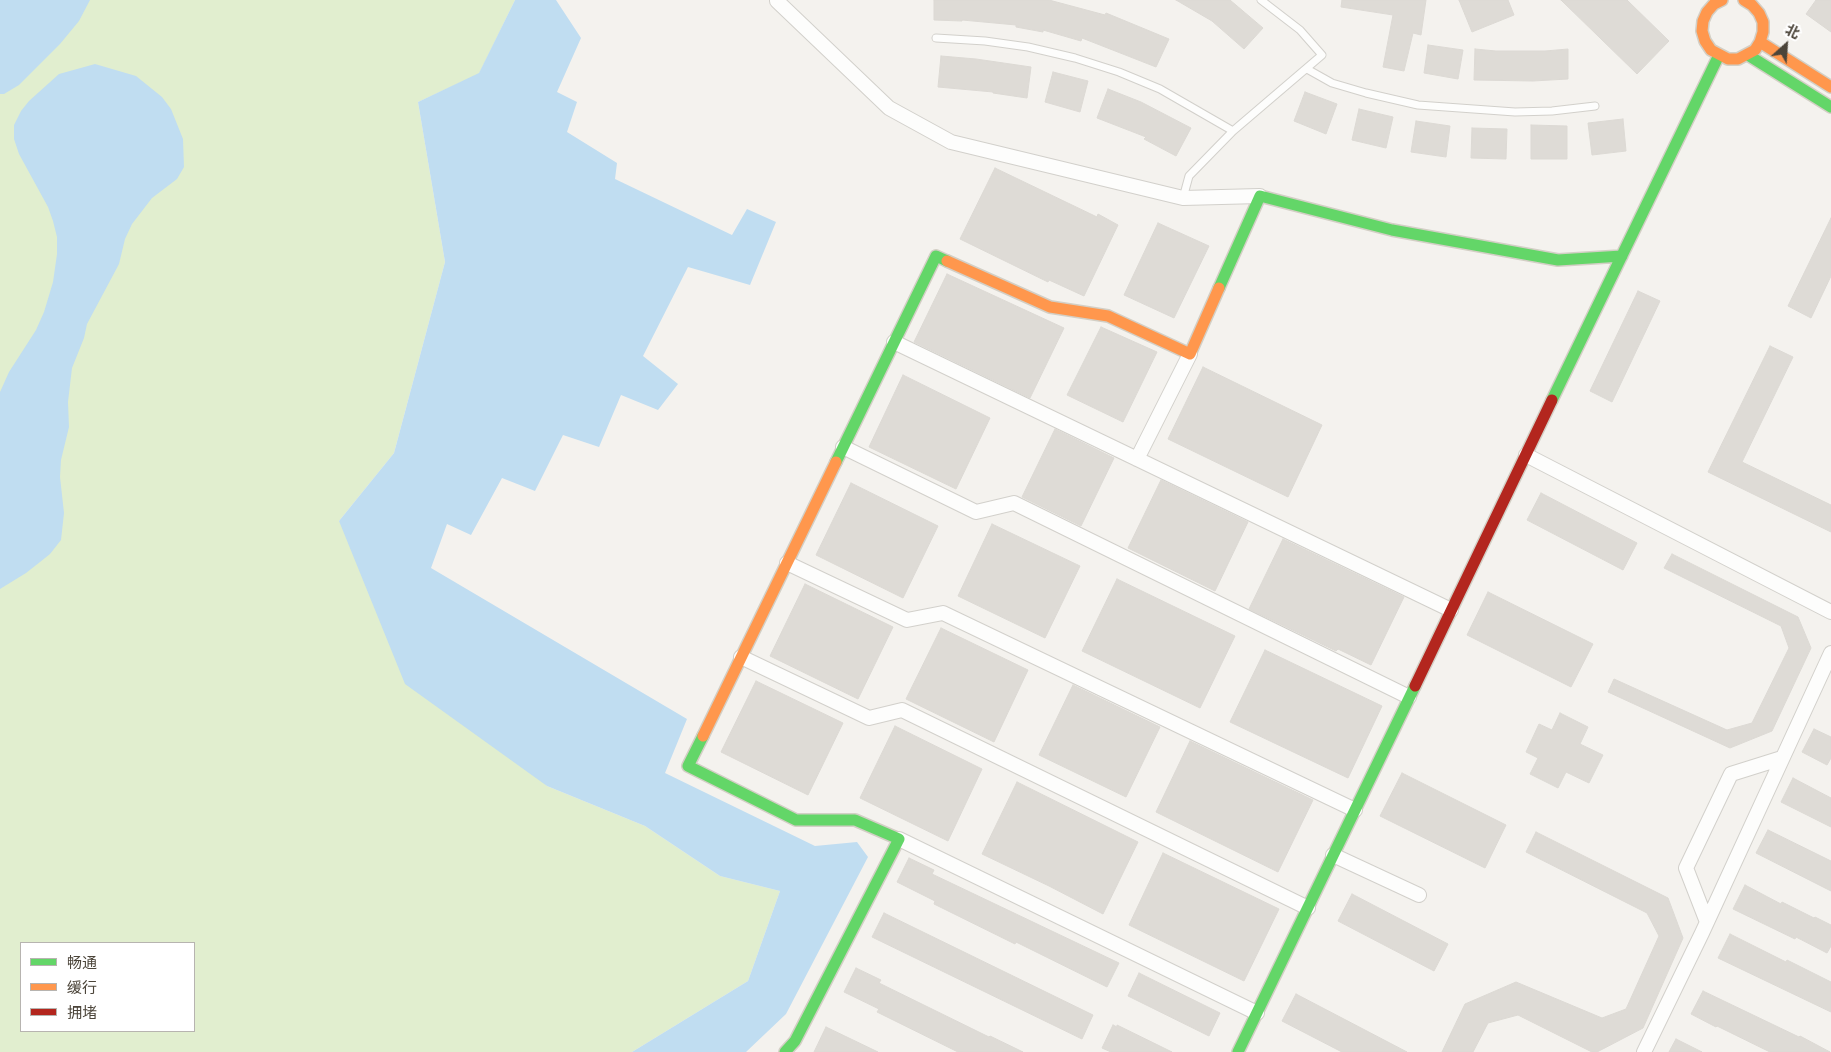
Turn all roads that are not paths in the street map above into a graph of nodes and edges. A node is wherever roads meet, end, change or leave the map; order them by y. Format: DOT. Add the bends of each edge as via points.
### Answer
graph roads {
  1 [pos="1262,0"];
  2 [pos="1698,0"];
  3 [pos="1722,0"];
  4 [pos="1744,0"];
  5 [pos="775,1"];
  6 [pos="1707,12"];
  7 [pos="936,38"];
  8 [pos="1760,42"];
  9 [pos="1719,55"];
  10 [pos="1748,55"];
  11 [pos="1307,69"];
  12 [pos="1831,88"];
  13 [pos="1595,106"];
  14 [pos="1831,107"];
  15 [pos="1233,131"];
  16 [pos="1260,196"];
  17 [pos="1183,198"];
  18 [pos="1622,256"];
  19 [pos="894,342"];
  20 [pos="1190,354"];
  21 [pos="843,447"];
  22 [pos="1526,455"];
  23 [pos="1137,459"];
  24 [pos="787,563"];
  25 [pos="1451,610"];
  26 [pos="1831,612"];
  27 [pos="1831,653"];
  28 [pos="741,657"];
  29 [pos="1410,697"];
  30 [pos="1782,758"];
  31 [pos="1355,810"];
  32 [pos="899,839"];
  33 [pos="1333,855"];
  34 [pos="1419,895"];
  35 [pos="1308,908"];
  36 [pos="1707,922"];
  37 [pos="1257,1013"];
  38 [pos="1241,1051"];
  39 [pos="785,1052"];
  40 [pos="1644,1052"];
  1 -- 11 [label="lane" via="1300,30 1322,54"];
  2 -- 6 [label="street"];
  3 -- 6 [label="street"];
  4 -- 8 [label="street" via="1759,13 1763,22"];
  5 -- 17 [label="street" via="889,108 951,142"];
  6 -- 9 [label="street" via="1702,32 1711,50"];
  7 -- 15 [label="lane" via="1028,47 1075,58 1160,89"];
  8 -- 10 [label="street"];
  8 -- 12 [label="street"];
  9 -- 10 [label="street" via="1738,59"];
  9 -- 18 [label="street"];
  10 -- 14 [label="street"];
  11 -- 13 [label="lane" via="1332,83 1418,105 1515,112"];
  11 -- 15 [label="lane"];
  15 -- 17 [label="lane" via="1189,176"];
  16 -- 17 [label="street"];
  16 -- 18 [label="street" via="1392,230 1558,260"];
  16 -- 20 [label="street"];
  18 -- 22 [label="street"];
  19 -- 20 [label="street" via="936,256 1050,307 1108,316"];
  19 -- 21 [label="street"];
  19 -- 23 [label="street"];
  20 -- 23 [label="street"];
  21 -- 24 [label="street"];
  21 -- 29 [label="street" via="976,512 1014,503"];
  22 -- 25 [label="street"];
  22 -- 26 [label="street"];
  23 -- 25 [label="street"];
  24 -- 28 [label="street"];
  24 -- 31 [label="street" via="907,620 943,613"];
  25 -- 29 [label="street"];
  27 -- 30 [label="street"];
  28 -- 32 [label="street" via="688,766 796,820 855,820"];
  28 -- 35 [label="street" via="869,718 902,710"];
  29 -- 31 [label="street"];
  30 -- 36 [label="street"];
  30 -- 36 [label="street" via="1732,774 1686,868"];
  31 -- 33 [label="street"];
  32 -- 37 [label="street"];
  32 -- 39 [label="street" via="795,1041"];
  33 -- 34 [label="street"];
  33 -- 35 [label="street"];
  35 -- 37 [label="street"];
  36 -- 40 [label="street"];
  37 -- 38 [label="street"];
}
